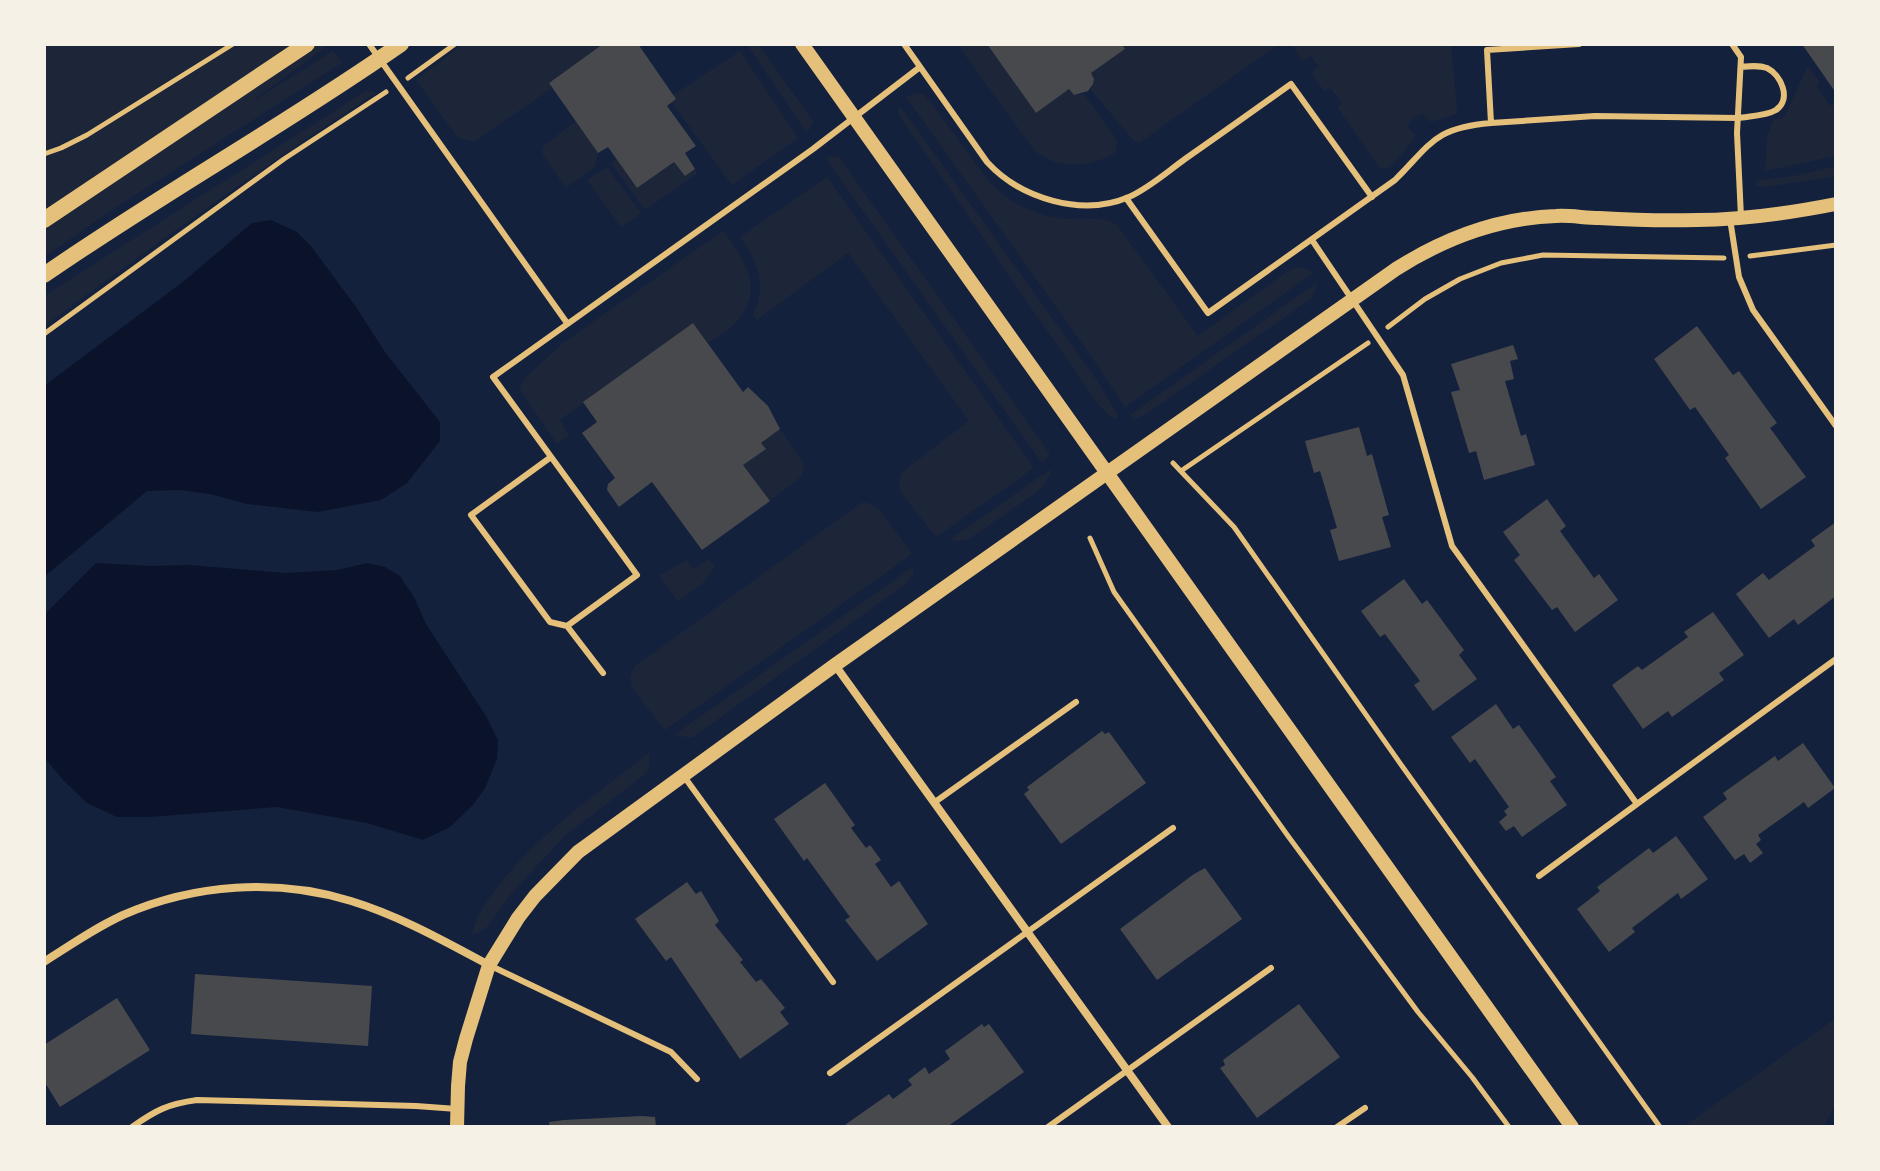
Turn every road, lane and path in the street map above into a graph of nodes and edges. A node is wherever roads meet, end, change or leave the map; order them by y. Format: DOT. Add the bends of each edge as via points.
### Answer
graph roads {
  1 [pos="233,44"];
  2 [pos="307,44"];
  3 [pos="369,44"];
  4 [pos="401,44"];
  5 [pos="455,44"];
  6 [pos="802,44"];
  7 [pos="904,44"];
  8 [pos="1579,44"];
  9 [pos="1732,44"];
  10 [pos="380,59"];
  11 [pos="920,67"];
  12 [pos="1741,67"];
  13 [pos="398,85"];
  14 [pos="854,118"];
  15 [pos="1738,118"];
  16 [pos="1491,123"];
  17 [pos="44,154"];
  18 [pos="1372,197"];
  19 [pos="1126,198"];
  20 [pos="1836,204"];
  21 [pos="1736,218"];
  22 [pos="44,220"];
  23 [pos="1312,240"];
  24 [pos="1836,245"];
  25 [pos="1735,257"];
  26 [pos="44,275"];
  27 [pos="1353,300"];
  28 [pos="567,323"];
  29 [pos="44,334"];
  30 [pos="1377,336"];
  31 [pos="1836,426"];
  32 [pos="551,457"];
  33 [pos="1173,463"];
  34 [pos="1181,471"];
  35 [pos="1107,474"];
  36 [pos="1090,538"];
  37 [pos="567,626"];
  38 [pos="1836,659"];
  39 [pos="835,665"];
  40 [pos="603,673"];
  41 [pos="1076,702"];
  42 [pos="683,775"];
  43 [pos="935,802"];
  44 [pos="1637,804"];
  45 [pos="1173,828"];
  46 [pos="1539,876"];
  47 [pos="1028,933"];
  48 [pos="44,962"];
  49 [pos="489,965"];
  50 [pos="1271,968"];
  51 [pos="833,982"];
  52 [pos="1127,1070"];
  53 [pos="830,1073"];
  54 [pos="697,1079"];
  55 [pos="1365,1108"];
  56 [pos="457,1109"];
  57 [pos="132,1127"];
  58 [pos="457,1127"];
  59 [pos="1048,1127"];
  60 [pos="1168,1127"];
  61 [pos="1337,1127"];
  62 [pos="1509,1127"];
  63 [pos="1572,1127"];
  64 [pos="1660,1127"];
  1 -- 17 [label="path" via="87,135"];
  2 -- 22 [label="main road"];
  3 -- 10 [label="lane"];
  4 -- 10 [label="main road"];
  5 -- 13 [label="path"];
  6 -- 14 [label="street"];
  7 -- 11 [label="lane"];
  8 -- 16 [label="lane" via="1487,50"];
  9 -- 12 [label="lane"];
  10 -- 13 [label="lane"];
  10 -- 26 [label="main road"];
  11 -- 14 [label="lane"];
  11 -- 19 [label="lane" via="987,162 1013,183 1062,203"];
  12 -- 15 [label="lane"];
  12 -- 15 [label="lane" via="1770,70 1784,95 1772,111"];
  13 -- 28 [label="lane"];
  13 -- 29 [label="path" via="284,159"];
  14 -- 28 [label="lane"];
  14 -- 35 [label="street"];
  15 -- 16 [label="lane" via="1595,116"];
  15 -- 21 [label="lane"];
  16 -- 18 [label="lane" via="1442,134"];
  18 -- 19 [label="lane" via="1291,84"];
  18 -- 23 [label="lane"];
  19 -- 23 [label="lane" via="1208,313"];
  20 -- 21 [label="street"];
  21 -- 25 [label="lane"];
  21 -- 27 [label="street" via="1558,216 1488,226 1418,256"];
  23 -- 27 [label="lane"];
  24 -- 25 [label="path"];
  25 -- 30 [label="path" via="1543,255 1501,263 1425,299"];
  25 -- 31 [label="lane" via="1753,310"];
  27 -- 30 [label="lane"];
  27 -- 35 [label="street"];
  28 -- 32 [label="lane" via="493,377"];
  30 -- 34 [label="path"];
  30 -- 44 [label="lane" via="1403,375 1452,546"];
  32 -- 37 [label="lane" via="637,575"];
  32 -- 37 [label="lane" via="471,515 550,622"];
  33 -- 34 [label="path"];
  34 -- 64 [label="path" via="1234,527"];
  35 -- 39 [label="street"];
  35 -- 63 [label="street"];
  36 -- 62 [label="path" via="1114,592 1288,836"];
  37 -- 40 [label="lane"];
  38 -- 44 [label="lane"];
  39 -- 42 [label="street"];
  39 -- 43 [label="street"];
  41 -- 43 [label="lane"];
  42 -- 49 [label="street" via="556,873 518,918"];
  42 -- 51 [label="lane"];
  43 -- 47 [label="street"];
  44 -- 46 [label="lane"];
  45 -- 47 [label="lane"];
  47 -- 52 [label="street"];
  47 -- 53 [label="lane"];
  48 -- 49 [label="street" via="124,915 178,896 237,887 349,900 429,932"];
  49 -- 54 [label="lane" via="671,1052"];
  49 -- 56 [label="street" via="460,1062"];
  50 -- 52 [label="lane"];
  52 -- 59 [label="lane"];
  52 -- 60 [label="street"];
  55 -- 61 [label="lane"];
  56 -- 57 [label="lane" via="197,1100 171,1104"];
  56 -- 58 [label="street"];
}
